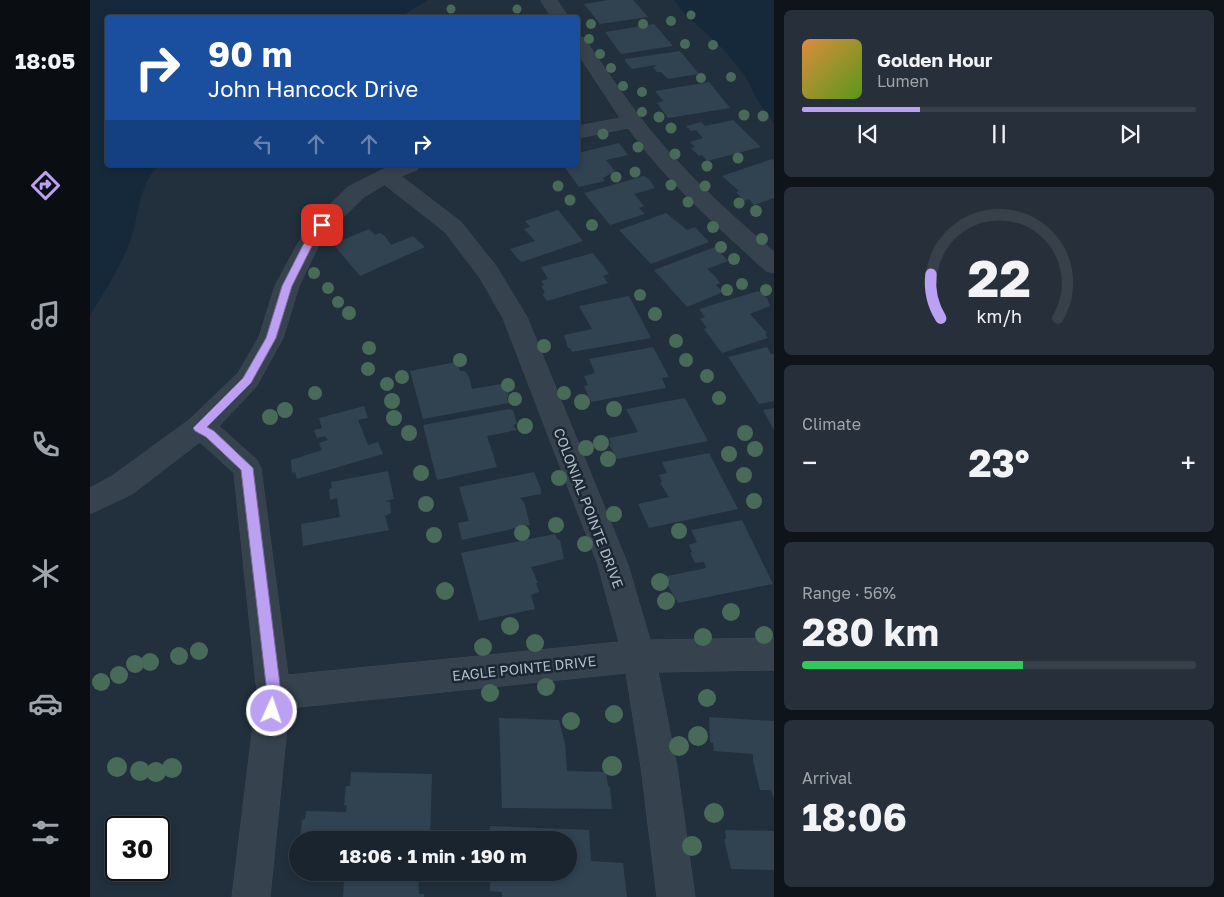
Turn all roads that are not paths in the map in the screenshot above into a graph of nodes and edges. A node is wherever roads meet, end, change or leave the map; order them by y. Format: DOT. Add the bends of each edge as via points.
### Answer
graph roads {
  1 [pos="549,0"];
  2 [pos="559,15"];
  3 [pos="580,45"];
  4 [pos="633,121"];
  5 [pos="580,132"];
  6 [pos="398,170"];
  7 [pos="774,265"];
  8 [pos="199,428"];
  9 [pos="90,502"];
  10 [pos="774,654"];
  11 [pos="639,656"];
  12 [pos="274,693"];
  13 [pos="250,897"];
  14 [pos="676,897"];
  1 -- 2 [label="street"];
  3 -- 4 [label="street"];
  4 -- 5 [label="street"];
  4 -- 7 [label="street" via="665,161"];
  6 -- 8 [label="street" via="356,192 322,225 287,286 271,338 247,380"];
  6 -- 11 [label="street, COLONIAL POINTE DRIVE" via="453,227 488,272 515,317 613,564"];
  8 -- 9 [label="street" via="122,485"];
  8 -- 12 [label="street" via="247,468"];
  10 -- 11 [label="street, EAGLE POINTE DRIVE"];
  11 -- 12 [label="street, EAGLE POINTE DRIVE"];
  11 -- 14 [label="street, COLONIAL POINTE DRIVE" via="659,766"];
  12 -- 13 [label="street"];
}
